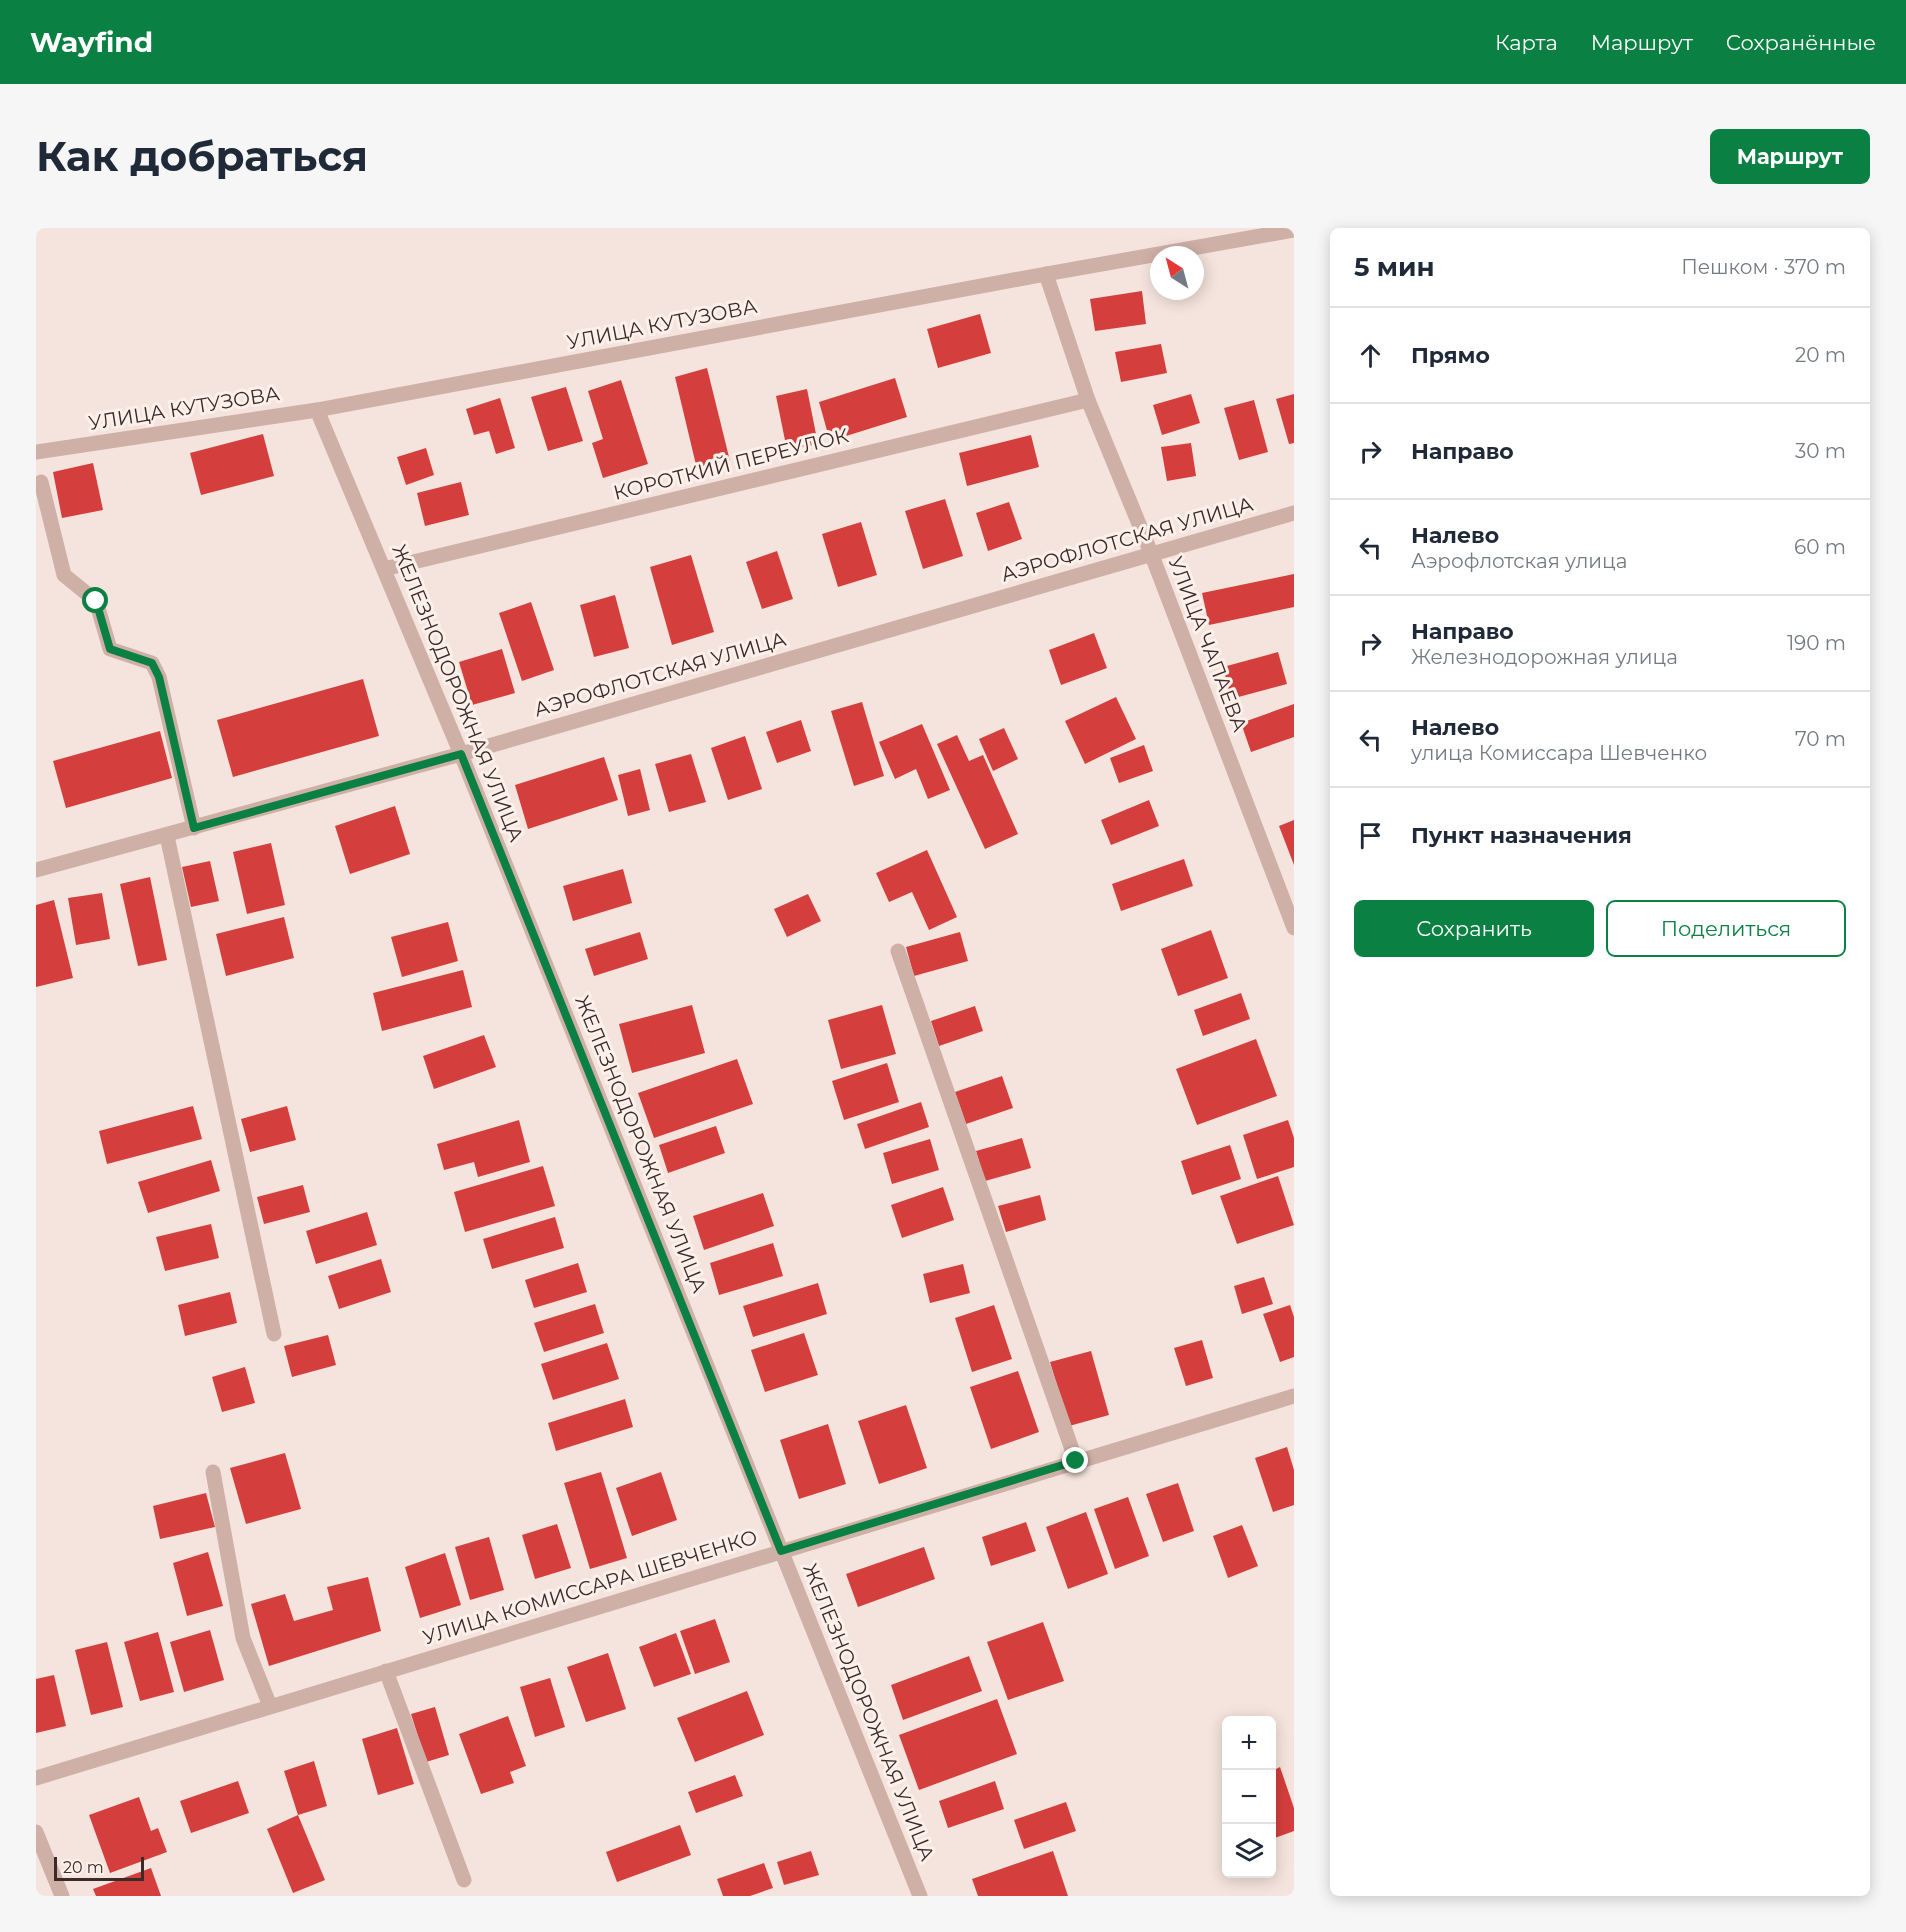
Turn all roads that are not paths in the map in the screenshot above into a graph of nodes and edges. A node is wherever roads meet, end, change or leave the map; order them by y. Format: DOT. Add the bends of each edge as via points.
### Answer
graph roads {
  1 [pos="1294,230"];
  2 [pos="1046,274"];
  3 [pos="1088,400"];
  4 [pos="317,410"];
  5 [pos="36,452"];
  6 [pos="41,482"];
  7 [pos="1294,513"];
  8 [pos="1151,553"];
  9 [pos="384,569"];
  10 [pos="461,754"];
  11 [pos="194,828"];
  12 [pos="166,836"];
  13 [pos="36,870"];
  14 [pos="1294,928"];
  15 [pos="898,951"];
  16 [pos="274,1334"];
  17 [pos="1294,1396"];
  18 [pos="1076,1461"];
  19 [pos="213,1472"];
  20 [pos="781,1551"];
  21 [pos="386,1671"];
  22 [pos="270,1707"];
  23 [pos="36,1778"];
  24 [pos="36,1832"];
  25 [pos="464,1880"];
  26 [pos="62,1896"];
  27 [pos="920,1896"];
  1 -- 2 [label="street, УЛИЦА КУТУЗОВА"];
  2 -- 3 [label="street, УЛИЦА ЧАПАЕВА"];
  2 -- 4 [label="street, УЛИЦА КУТУЗОВА"];
  3 -- 8 [label="street, УЛИЦА ЧАПАЕВА"];
  3 -- 9 [label="street, КОРОТКИЙ ПЕРЕУЛОК"];
  4 -- 5 [label="street, УЛИЦА КУТУЗОВА"];
  4 -- 9 [label="street, ЖЕЛЕЗНОДОРОЖНАЯ УЛИЦА"];
  6 -- 11 [label="street" via="64,575 96,601 110,649 152,663 159,677"];
  7 -- 8 [label="street, АЭРОФЛОТСКАЯ УЛИЦА"];
  8 -- 10 [label="street, АЭРОФЛОТСКАЯ УЛИЦА"];
  8 -- 14 [label="street, УЛИЦА ЧАПАЕВА"];
  9 -- 10 [label="street, ЖЕЛЕЗНОДОРОЖНАЯ УЛИЦА"];
  10 -- 11 [label="street, АЭРОФЛОТСКАЯ УЛИЦА"];
  10 -- 20 [label="street, ЖЕЛЕЗНОДОРОЖНАЯ УЛИЦА"];
  11 -- 12 [label="street, АЭРОФЛОТСКАЯ УЛИЦА"];
  12 -- 13 [label="street, АЭРОФЛОТСКАЯ УЛИЦА"];
  12 -- 16 [label="street"];
  15 -- 18 [label="street"];
  17 -- 18 [label="street, УЛИЦА КОМИССАРА ШЕВЧЕНКО"];
  18 -- 20 [label="street, УЛИЦА КОМИССАРА ШЕВЧЕНКО"];
  19 -- 22 [label="street" via="243,1638"];
  20 -- 21 [label="street, УЛИЦА КОМИССАРА ШЕВЧЕНКО"];
  20 -- 27 [label="street, ЖЕЛЕЗНОДОРОЖНАЯ УЛИЦА"];
  21 -- 22 [label="street, УЛИЦА КОМИССАРА ШЕВЧЕНКО"];
  21 -- 25 [label="street"];
  22 -- 23 [label="street, УЛИЦА КОМИССАРА ШЕВЧЕНКО"];
  24 -- 26 [label="street"];
}
